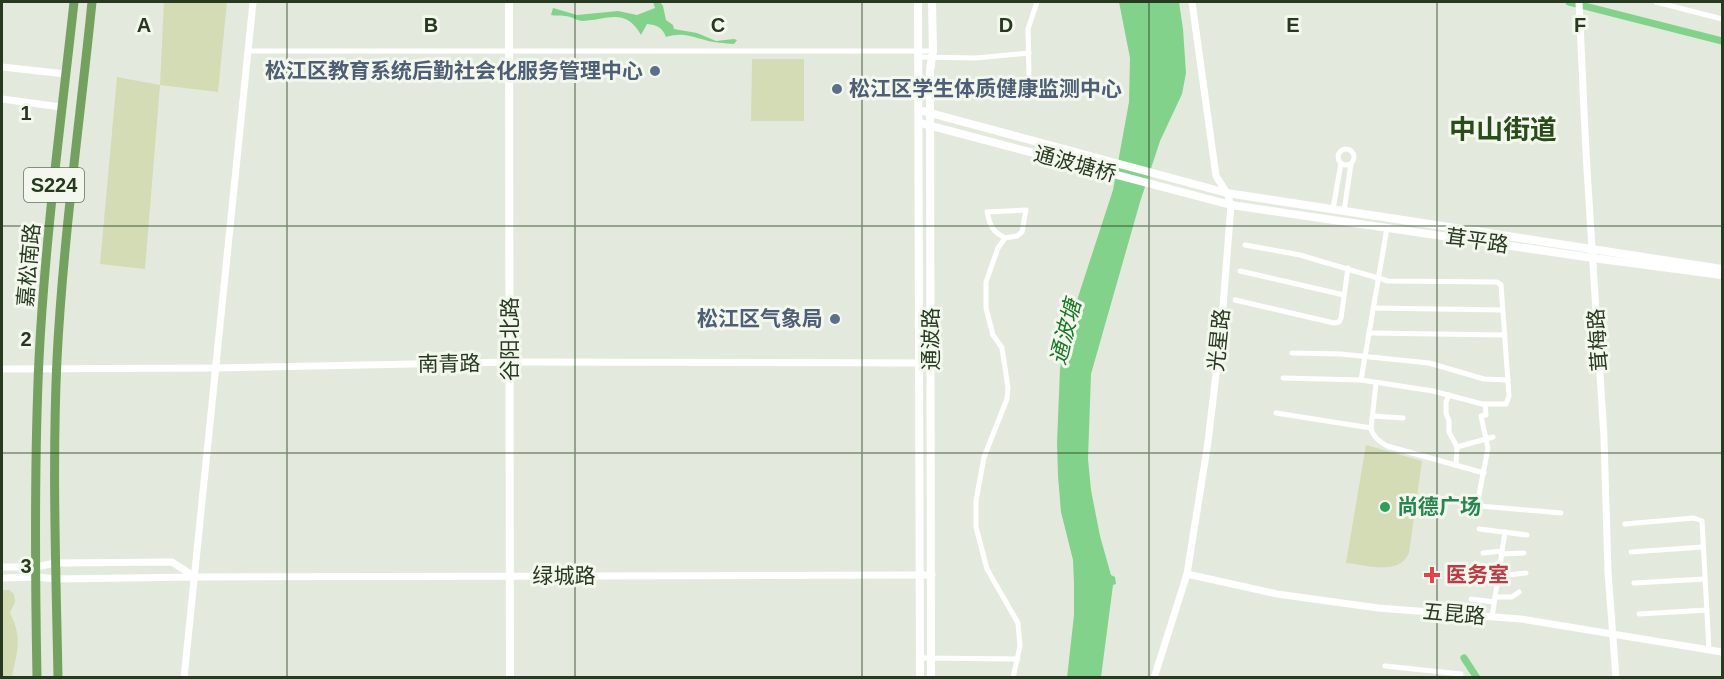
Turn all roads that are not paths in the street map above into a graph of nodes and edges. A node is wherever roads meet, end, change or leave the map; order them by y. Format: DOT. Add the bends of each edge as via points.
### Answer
graph roads {
  1 [pos="74,2"];
  2 [pos="92,2"];
  3 [pos="253,2"];
  4 [pos="508,2"];
  5 [pos="918,2"];
  6 [pos="932,2"];
  7 [pos="1037,2"];
  8 [pos="1192,2"];
  9 [pos="1579,2"];
  10 [pos="1656,2"];
  11 [pos="1722,19"];
  12 [pos="510,50"];
  13 [pos="249,51"];
  14 [pos="1029,53"];
  15 [pos="919,54"];
  16 [pos="932,54"];
  17 [pos="2,67"];
  18 [pos="66,74"];
  19 [pos="1029,74"];
  20 [pos="2,99"];
  21 [pos="61,107"];
  22 [pos="920,110"];
  23 [pos="931,113"];
  24 [pos="920,123"];
  25 [pos="931,126"];
  26 [pos="1341,163"];
  27 [pos="1351,164"];
  28 [pos="1227,193"];
  29 [pos="1231,205"];
  30 [pos="1333,209"];
  31 [pos="1344,211"];
  32 [pos="1387,228"];
  33 [pos="1005,238"];
  34 [pos="1245,245"];
  35 [pos="1592,254"];
  36 [pos="1348,268"];
  37 [pos="1722,269"];
  38 [pos="1240,271"];
  39 [pos="1722,275"];
  40 [pos="1379,277"];
  41 [pos="1344,295"];
  42 [pos="1235,300"];
  43 [pos="1374,308"];
  44 [pos="1503,310"];
  45 [pos="1369,333"];
  46 [pos="1505,335"];
  47 [pos="1292,353"];
  48 [pos="1365,356"];
  49 [pos="510,362"];
  50 [pos="921,363"];
  51 [pos="932,363"];
  52 [pos="216,368"];
  53 [pos="2,369"];
  54 [pos="39,369"];
  55 [pos="57,369"];
  56 [pos="1283,378"];
  57 [pos="1361,380"];
  58 [pos="1508,380"];
  59 [pos="1376,383"];
  60 [pos="1449,395"];
  61 [pos="1485,404"];
  62 [pos="1276,413"];
  63 [pos="1372,416"];
  64 [pos="1403,418"];
  65 [pos="1371,428"];
  66 [pos="1490,438"];
  67 [pos="1458,447"];
  68 [pos="1456,465"];
  69 [pos="1484,473"];
  70 [pos="1560,513"];
  71 [pos="1625,524"];
  72 [pos="1479,529"];
  73 [pos="1505,532"];
  74 [pos="1527,535"];
  75 [pos="1703,547"];
  76 [pos="1631,552"];
  77 [pos="1483,553"];
  78 [pos="1502,553"];
  79 [pos="1524,553"];
  80 [pos="55,563"];
  81 [pos="2,567"];
  82 [pos="36,567"];
  83 [pos="1526,573"];
  84 [pos="932,574"];
  85 [pos="1186,574"];
  86 [pos="1476,574"];
  87 [pos="1498,574"];
  88 [pos="921,575"];
  89 [pos="510,576"];
  90 [pos="36,577"];
  91 [pos="195,577"];
  92 [pos="2,578"];
  93 [pos="56,579"];
  94 [pos="1705,579"];
  95 [pos="1634,583"];
  96 [pos="1519,592"];
  97 [pos="1471,599"];
  98 [pos="1495,599"];
  99 [pos="1707,610"];
  100 [pos="1639,614"];
  101 [pos="1492,617"];
  102 [pos="1613,633"];
  103 [pos="1709,650"];
  104 [pos="1722,652"];
  105 [pos="921,658"];
  106 [pos="932,658"];
  107 [pos="1017,659"];
  108 [pos="1385,666"];
  109 [pos="1461,674"];
  110 [pos="1453,675"];
  111 [pos="38,678"];
  112 [pos="58,678"];
  113 [pos="184,678"];
  114 [pos="510,678"];
  115 [pos="920,678"];
  116 [pos="931,678"];
  117 [pos="1013,678"];
  118 [pos="1154,678"];
  119 [pos="1616,678"];
  1 -- 18 [label="main road, 嘉松南路 / S224"];
  2 -- 55 [label="main road, 嘉松南路 / S224"];
  3 -- 13 [label="street"];
  4 -- 12 [label="main road, 谷阳北路"];
  5 -- 15 [label="main road, 通波路"];
  6 -- 16 [label="main road, 通波路"];
  7 -- 14 [label="street" via="1028,29"];
  8 -- 28 [label="street, 光星路" via="1216,176"];
  9 -- 35 [label="street, 茸梅路"];
  10 -- 11 [label="street"];
  12 -- 13 [label="street"];
  12 -- 15 [label="street"];
  12 -- 49 [label="main road, 谷阳北路"];
  13 -- 52 [label="street"];
  14 -- 16 [label="street" via="976,58"];
  14 -- 19 [label="street"];
  15 -- 16 [label="street"];
  15 -- 22 [label="main road, 通波路"];
  16 -- 23 [label="main road, 通波路"];
  17 -- 18 [label="street"];
  18 -- 21 [label="main road, 嘉松南路 / S224"];
  20 -- 21 [label="street"];
  21 -- 54 [label="main road, 嘉松南路 / S224"];
  22 -- 23 [label="main road"];
  22 -- 24 [label="main road, 通波路"];
  23 -- 25 [label="main road, 通波路"];
  23 -- 28 [label="main road"];
  24 -- 25 [label="main road, 通波塘桥"];
  24 -- 50 [label="main road, 通波路"];
  25 -- 29 [label="main road, 通波塘桥"];
  25 -- 51 [label="main road, 通波路"];
  26 -- 27 [label="street"];
  26 -- 27 [label="street" via="1340,153 1347,149 1354,156"];
  26 -- 30 [label="street"];
  27 -- 31 [label="street"];
  28 -- 29 [label="street, 光星路"];
  28 -- 30 [label="main road"];
  29 -- 32 [label="main road, 茸平路"];
  29 -- 85 [label="street, 光星路" via="1209,442"];
  30 -- 31 [label="main road"];
  31 -- 35 [label="main road"];
  32 -- 35 [label="main road, 茸平路"];
  32 -- 40 [label="street"];
  33 -- 33 [label="street" via="990,227 987,212 1026,210 1022,232"];
  33 -- 107 [label="street" via="987,282 986,308 993,335 1002,348 1007,399 984,457 976,527 987,569 1017,623"];
  34 -- 36 [label="street"];
  35 -- 37 [label="main road"];
  35 -- 39 [label="main road, 茸平路"];
  35 -- 102 [label="street, 茸梅路"];
  36 -- 40 [label="street"];
  36 -- 41 [label="street"];
  38 -- 41 [label="street"];
  40 -- 43 [label="street"];
  40 -- 44 [label="street" via="1388,281 1500,283"];
  41 -- 42 [label="street" via="1341,318 1334,323"];
  43 -- 44 [label="street"];
  43 -- 45 [label="street"];
  44 -- 46 [label="street"];
  45 -- 46 [label="street"];
  45 -- 48 [label="street"];
  46 -- 58 [label="street"];
  47 -- 48 [label="street"];
  48 -- 57 [label="street"];
  48 -- 58 [label="street" via="1430,363 1484,379"];
  49 -- 50 [label="street, 南青路"];
  49 -- 52 [label="street, 南青路"];
  49 -- 89 [label="main road, 谷阳北路"];
  50 -- 51 [label="street, 南青路"];
  50 -- 88 [label="main road, 通波路"];
  51 -- 84 [label="main road, 通波路"];
  52 -- 55 [label="street, 南青路"];
  52 -- 91 [label="street"];
  53 -- 54 [label="street, 南青路"];
  54 -- 55 [label="street, 南青路"];
  54 -- 82 [label="main road, 嘉松南路 / S224"];
  55 -- 80 [label="main road, 嘉松南路 / S224"];
  56 -- 57 [label="street"];
  57 -- 59 [label="street"];
  58 -- 61 [label="street" via="1506,404"];
  59 -- 60 [label="street"];
  59 -- 63 [label="street"];
  60 -- 61 [label="street"];
  60 -- 67 [label="street" via="1445,406 1448,428"];
  61 -- 66 [label="street" via="1486,415 1481,416"];
  62 -- 65 [label="street"];
  63 -- 64 [label="street"];
  63 -- 65 [label="street"];
  65 -- 68 [label="street" via="1375,438 1387,446"];
  66 -- 67 [label="street"];
  66 -- 69 [label="street"];
  67 -- 68 [label="street"];
  68 -- 69 [label="street"];
  69 -- 70 [label="street" via="1480,506"];
  71 -- 75 [label="street" via="1694,518 1702,521"];
  72 -- 73 [label="street"];
  73 -- 74 [label="street"];
  73 -- 78 [label="street"];
  75 -- 76 [label="street"];
  75 -- 94 [label="street"];
  77 -- 78 [label="street"];
  78 -- 79 [label="street"];
  78 -- 87 [label="street"];
  80 -- 82 [label="street"];
  80 -- 91 [label="street" via="172,562"];
  80 -- 93 [label="main road, 嘉松南路 / S224"];
  81 -- 82 [label="street"];
  82 -- 90 [label="main road, 嘉松南路 / S224"];
  83 -- 87 [label="street"];
  84 -- 88 [label="street, 绿城路"];
  84 -- 106 [label="main road, 通波路"];
  85 -- 101 [label="street, 五昆路" via="1277,594 1378,608"];
  85 -- 118 [label="street, 光星路"];
  86 -- 87 [label="street"];
  87 -- 98 [label="street"];
  88 -- 89 [label="street, 绿城路"];
  88 -- 105 [label="main road, 通波路"];
  89 -- 91 [label="street, 绿城路"];
  89 -- 114 [label="main road, 谷阳北路"];
  90 -- 92 [label="street, 绿城路"];
  90 -- 93 [label="street, 绿城路"];
  90 -- 111 [label="main road, 嘉松南路 / S224"];
  91 -- 93 [label="street, 绿城路"];
  91 -- 113 [label="street"];
  93 -- 112 [label="main road, 嘉松南路 / S224"];
  94 -- 95 [label="street"];
  94 -- 99 [label="street"];
  96 -- 98 [label="street"];
  97 -- 98 [label="street"];
  98 -- 101 [label="street"];
  99 -- 100 [label="street"];
  99 -- 103 [label="street"];
  101 -- 102 [label="street, 五昆路"];
  102 -- 103 [label="street, 五昆路"];
  102 -- 119 [label="street, 茸梅路"];
  103 -- 104 [label="street, 五昆路"];
  105 -- 106 [label="street"];
  105 -- 115 [label="main road, 通波路"];
  106 -- 107 [label="street"];
  106 -- 116 [label="main road, 通波路"];
  107 -- 117 [label="street"];
  108 -- 110 [label="street"];
  109 -- 110 [label="street"];
}
